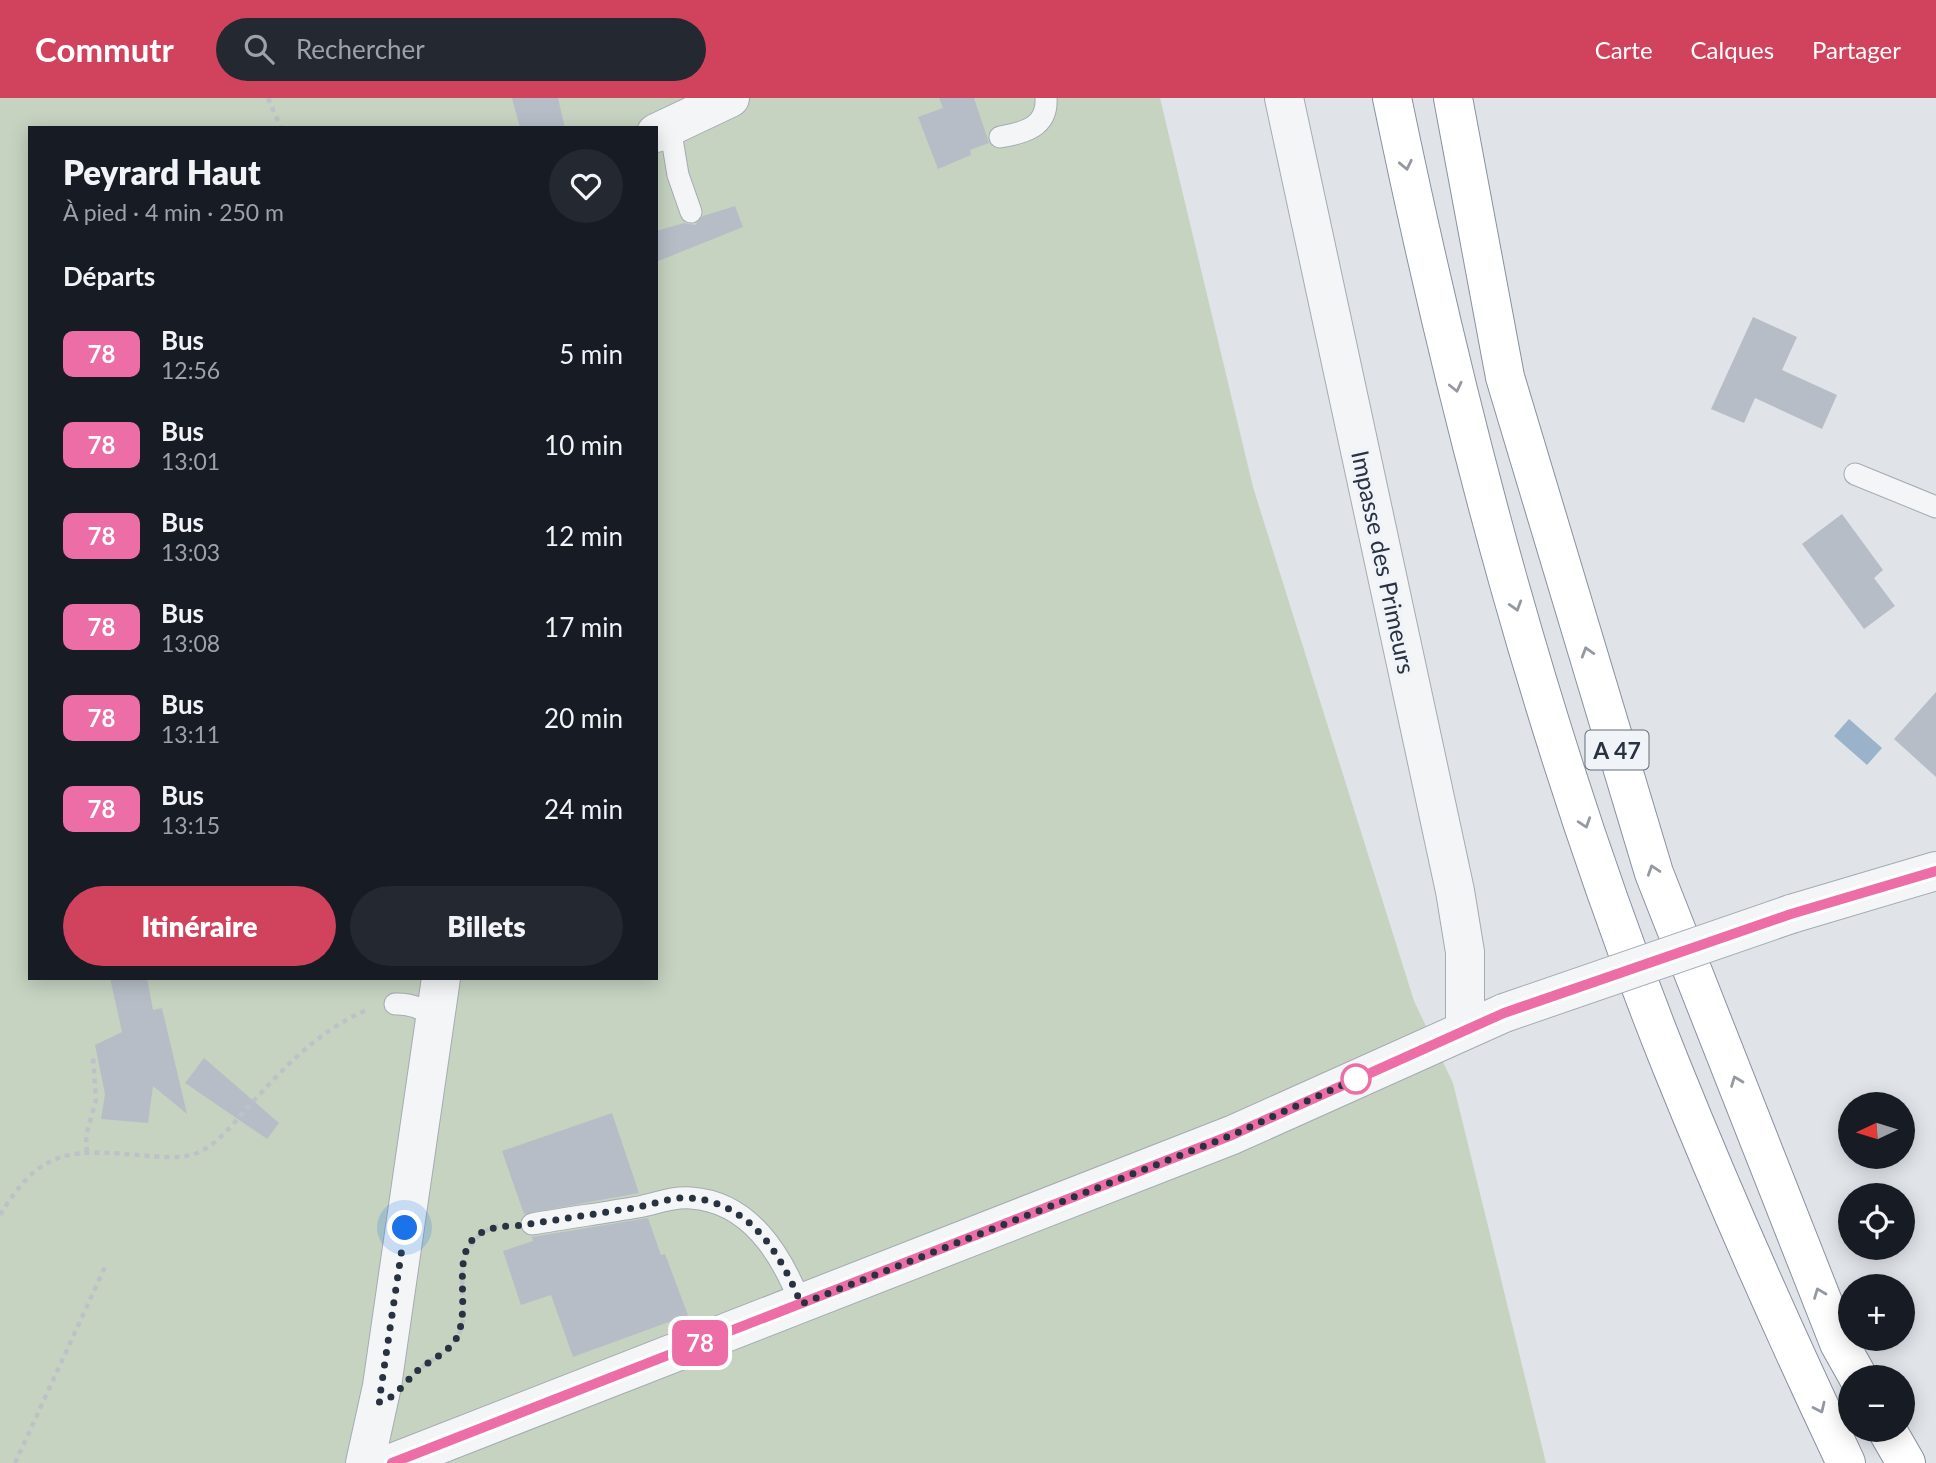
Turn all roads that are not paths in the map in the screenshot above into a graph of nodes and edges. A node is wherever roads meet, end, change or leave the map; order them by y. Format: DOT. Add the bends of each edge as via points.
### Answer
graph roads {
  1 [pos="730,98"];
  2 [pos="1046,98"];
  3 [pos="1284,98"];
  4 [pos="1392,98"];
  5 [pos="1453,98"];
  6 [pos="675,119"];
  7 [pos="1000,136"];
  8 [pos="691,212"];
  9 [pos="1855,474"];
  10 [pos="1936,507"];
  11 [pos="1936,871"];
  12 [pos="441,980"];
  13 [pos="395,1004"];
  14 [pos="435,1017"];
  15 [pos="1465,1029"];
  16 [pos="531,1224"];
  17 [pos="801,1304"];
  18 [pos="1851,1365"];
  19 [pos="1894,1442"];
  20 [pos="365,1463"];
  21 [pos="391,1463"];
  22 [pos="1846,1463"];
  23 [pos="1906,1463"];
  1 -- 6 [label="street"];
  2 -- 7 [label="lane" via="1043,117 1035,127"];
  3 -- 15 [label="street, Impasse des Primeurs" via="1455,891 1465,952"];
  4 -- 22 [label="highway, A 47, one-way" via="1462,413 1556,737 1612,906 1671,1065 1793,1353"];
  18 -- 5 [label="highway, A 47, one-way" via="1654,873 1505,377"];
  6 -- 8 [label="lane" via="678,175"];
  9 -- 10 [label="lane"];
  11 -- 15 [label="street, bridge" via="1791,914"];
  12 -- 14 [label="street"];
  13 -- 14 [label="lane" via="421,1008"];
  14 -- 20 [label="street" via="379,1402"];
  15 -- 17 [label="street" via="1232,1135"];
  16 -- 17 [label="lane" via="668,1199 710,1203 741,1216 765,1235"];
  17 -- 21 [label="street"];
  19 -- 23 [label="highway"];
}
